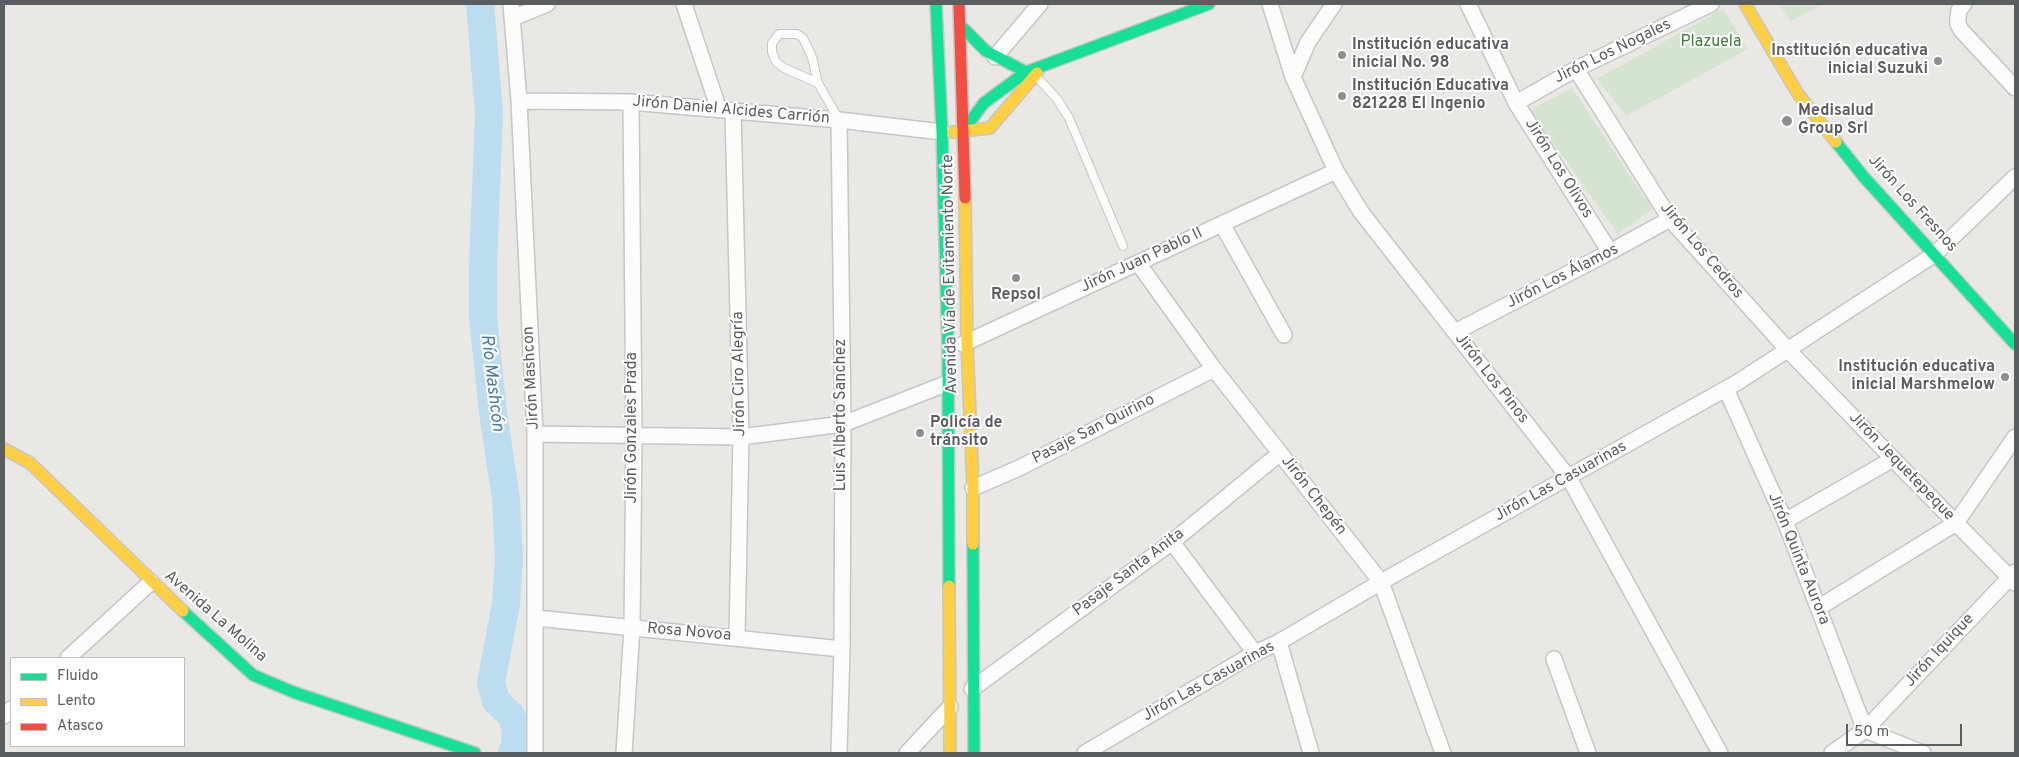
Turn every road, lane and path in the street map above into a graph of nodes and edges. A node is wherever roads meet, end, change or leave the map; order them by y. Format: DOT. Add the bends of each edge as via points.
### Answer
graph roads {
  1 [pos="547,4"];
  2 [pos="684,4"];
  3 [pos="936,4"];
  4 [pos="959,4"];
  5 [pos="1040,4"];
  6 [pos="1208,4"];
  7 [pos="1270,4"];
  8 [pos="1334,4"];
  9 [pos="1468,4"];
  10 [pos="1711,4"];
  11 [pos="1745,4"];
  12 [pos="1964,4"];
  13 [pos="512,11"];
  14 [pos="960,25"];
  15 [pos="995,57"];
  16 [pos="1576,69"];
  17 [pos="1030,74"];
  18 [pos="1293,77"];
  19 [pos="818,83"];
  20 [pos="2015,88"];
  21 [pos="519,101"];
  22 [pos="631,102"];
  23 [pos="1516,102"];
  24 [pos="726,110"];
  25 [pos="839,120"];
  26 [pos="942,132"];
  27 [pos="962,132"];
  28 [pos="1336,171"];
  29 [pos="2015,177"];
  30 [pos="1670,219"];
  31 [pos="1222,224"];
  32 [pos="1123,246"];
  33 [pos="1610,252"];
  34 [pos="1935,254"];
  35 [pos="1138,263"];
  36 [pos="1455,332"];
  37 [pos="1284,335"];
  38 [pos="967,342"];
  39 [pos="2015,344"];
  40 [pos="1788,350"];
  41 [pos="948,351"];
  42 [pos="1214,369"];
  43 [pos="948,383"];
  44 [pos="1726,389"];
  45 [pos="843,424"];
  46 [pos="535,434"];
  47 [pos="634,436"];
  48 [pos="741,437"];
  49 [pos="2015,437"];
  50 [pos="4,449"];
  51 [pos="1279,454"];
  52 [pos="1892,459"];
  53 [pos="1570,478"];
  54 [pos="973,488"];
  55 [pos="1785,521"];
  56 [pos="1956,523"];
  57 [pos="1172,542"];
  58 [pos="2014,578"];
  59 [pos="151,582"];
  60 [pos="1380,582"];
  61 [pos="1818,608"];
  62 [pos="536,618"];
  63 [pos="632,628"];
  64 [pos="737,637"];
  65 [pos="1280,642"];
  66 [pos="842,649"];
  67 [pos="1255,653"];
  68 [pos="69,657"];
  69 [pos="1554,659"];
  70 [pos="975,687"];
  71 [pos="949,708"];
  72 [pos="1865,730"];
  73 [pos="436,746"];
  74 [pos="475,753"];
  75 [pos="535,753"];
  76 [pos="624,753"];
  77 [pos="839,753"];
  78 [pos="907,753"];
  79 [pos="950,753"];
  80 [pos="974,753"];
  81 [pos="1085,753"];
  82 [pos="1311,753"];
  83 [pos="1443,753"];
  84 [pos="1588,753"];
  85 [pos="1720,753"];
  86 [pos="1832,753"];
  87 [pos="1923,753"];
  1 -- 13 [label="street"];
  2 -- 24 [label="street, Jirón Ciro Alegría"];
  3 -- 26 [label="main road, Avenida Vía de Evitamiento Norte"];
  4 -- 14 [label="main road, Avenida Vía de Evitamiento Norte"];
  5 -- 15 [label="street"];
  6 -- 17 [label="main road" via="1046,64"];
  7 -- 18 [label="street, Jirón Los Pinos"];
  8 -- 18 [label="street" via="1308,42"];
  9 -- 23 [label="street, Jirón Los Olivos"];
  10 -- 16 [label="street, Jirón Los Nogales"];
  11 -- 34 [label="main road, Jirón Los Fresnos" via="1798,94 1864,176"];
  12 -- 20 [label="street" via="1958,16 1961,30"];
  13 -- 21 [label="street, Jirón Mashcon"];
  14 -- 15 [label="main road"];
  14 -- 27 [label="main road, Avenida Vía de Evitamiento Norte"];
  15 -- 17 [label="main road"];
  16 -- 23 [label="street, Jirón Los Nogales"];
  16 -- 30 [label="street, Jirón Los Cedros"];
  17 -- 27 [label="main road" via="984,103"];
  17 -- 27 [label="main road" via="990,128"];
  17 -- 32 [label="lane" via="1057,98 1069,118"];
  18 -- 28 [label="street, Jirón Los Pinos"];
  19 -- 19 [label="lane, Luis Alberto Sanchez" via="776,62 772,44 779,34 797,34 802,38 812,57"];
  19 -- 25 [label="lane, Luis Alberto Sanchez"];
  21 -- 22 [label="street, Jirón Daniel Alcides Carrión"];
  21 -- 46 [label="street, Jirón Mashcon"];
  22 -- 24 [label="street, Jirón Daniel Alcides Carrión"];
  22 -- 47 [label="street, Jirón Gonzales Prada"];
  23 -- 33 [label="street, Jirón Los Olivos"];
  24 -- 25 [label="street, Jirón Daniel Alcides Carrión"];
  24 -- 48 [label="street, Jirón Ciro Alegría"];
  25 -- 26 [label="street, Jirón Daniel Alcides Carrión"];
  25 -- 45 [label="street, Luis Alberto Sanchez"];
  26 -- 27 [label="main road"];
  26 -- 41 [label="main road, Avenida Vía de Evitamiento Norte"];
  27 -- 38 [label="main road, Avenida Vía de Evitamiento Norte"];
  28 -- 31 [label="street, Jirón Juan Pablo II"];
  28 -- 36 [label="street, Jirón Los Pinos" via="1361,212"];
  29 -- 34 [label="street, Jirón Las Casuarinas"];
  30 -- 33 [label="street, Jirón Los Álamos"];
  30 -- 40 [label="street, Jirón Los Cedros"];
  31 -- 35 [label="street, Jirón Juan Pablo II"];
  31 -- 37 [label="street"];
  33 -- 36 [label="street, Jirón Los Álamos"];
  34 -- 39 [label="main road, Jirón Los Fresnos"];
  34 -- 40 [label="street, Jirón Las Casuarinas"];
  35 -- 38 [label="street, Jirón Juan Pablo II"];
  35 -- 42 [label="street, Jirón Chepén"];
  36 -- 53 [label="street, Jirón Los Pinos"];
  38 -- 41 [label="street, Jirón Juan Pablo II"];
  38 -- 54 [label="main road, Avenida Vía de Evitamiento Norte"];
  40 -- 44 [label="street, Jirón Las Casuarinas"];
  40 -- 52 [label="street, Jirón Jequetepeque"];
  41 -- 43 [label="main road, Avenida Vía de Evitamiento Norte"];
  42 -- 51 [label="street, Jirón Chepén"];
  42 -- 54 [label="street, Pasaje San Quirino" via="1020,468"];
  43 -- 45 [label="street"];
  43 -- 71 [label="main road, Avenida Vía de Evitamiento Norte"];
  44 -- 53 [label="street, Jirón Las Casuarinas"];
  44 -- 55 [label="street, Jirón Quinta Aurora"];
  45 -- 48 [label="street"];
  45 -- 66 [label="street, Luis Alberto Sanchez"];
  46 -- 47 [label="street"];
  46 -- 62 [label="street, Jirón Mashcon"];
  47 -- 48 [label="street"];
  47 -- 63 [label="street, Jirón Gonzales Prada"];
  48 -- 64 [label="street, Jirón Ciro Alegría"];
  49 -- 56 [label="street"];
  50 -- 59 [label="main road, Avenida La Molina" via="30,464"];
  51 -- 57 [label="street, Pasaje Santa Anita"];
  51 -- 60 [label="street, Jirón Chepén"];
  52 -- 55 [label="street"];
  52 -- 56 [label="street, Jirón Jequetepeque"];
  53 -- 60 [label="street, Jirón Las Casuarinas"];
  53 -- 85 [label="street, Jirón Los Pinos"];
  54 -- 70 [label="main road, Avenida Vía de Evitamiento Norte"];
  55 -- 61 [label="street, Jirón Quinta Aurora"];
  56 -- 58 [label="street, Jirón Jequetepeque"];
  56 -- 61 [label="street"];
  57 -- 67 [label="street"];
  57 -- 70 [label="street, Pasaje Santa Anita"];
  58 -- 72 [label="street, Jirón Iquique"];
  59 -- 68 [label="street"];
  59 -- 73 [label="main road, Avenida La Molina" via="253,675"];
  60 -- 65 [label="street, Jirón Las Casuarinas"];
  60 -- 83 [label="street, Jirón Chepén"];
  61 -- 72 [label="street, Jirón Quinta Aurora"];
  62 -- 63 [label="street, Rosa Novoa"];
  62 -- 75 [label="street, Jirón Mashcon"];
  63 -- 64 [label="street, Rosa Novoa"];
  63 -- 76 [label="street, Jirón Gonzales Prada"];
  64 -- 66 [label="street, Rosa Novoa"];
  65 -- 67 [label="street, Jirón Las Casuarinas"];
  65 -- 82 [label="street"];
  66 -- 77 [label="street, Luis Alberto Sanchez"];
  67 -- 81 [label="street, Jirón Las Casuarinas"];
  69 -- 84 [label="street"];
  70 -- 71 [label="street, Pasaje Santa Anita"];
  70 -- 80 [label="main road, Avenida Vía de Evitamiento Norte"];
  71 -- 78 [label="street, Pasaje Santa Anita"];
  71 -- 79 [label="main road, Avenida Vía de Evitamiento Norte"];
  72 -- 86 [label="street, Jirón Iquique"];
  72 -- 87 [label="street"];
  73 -- 74 [label="main road, Avenida La Molina" via="452,746"];
}
